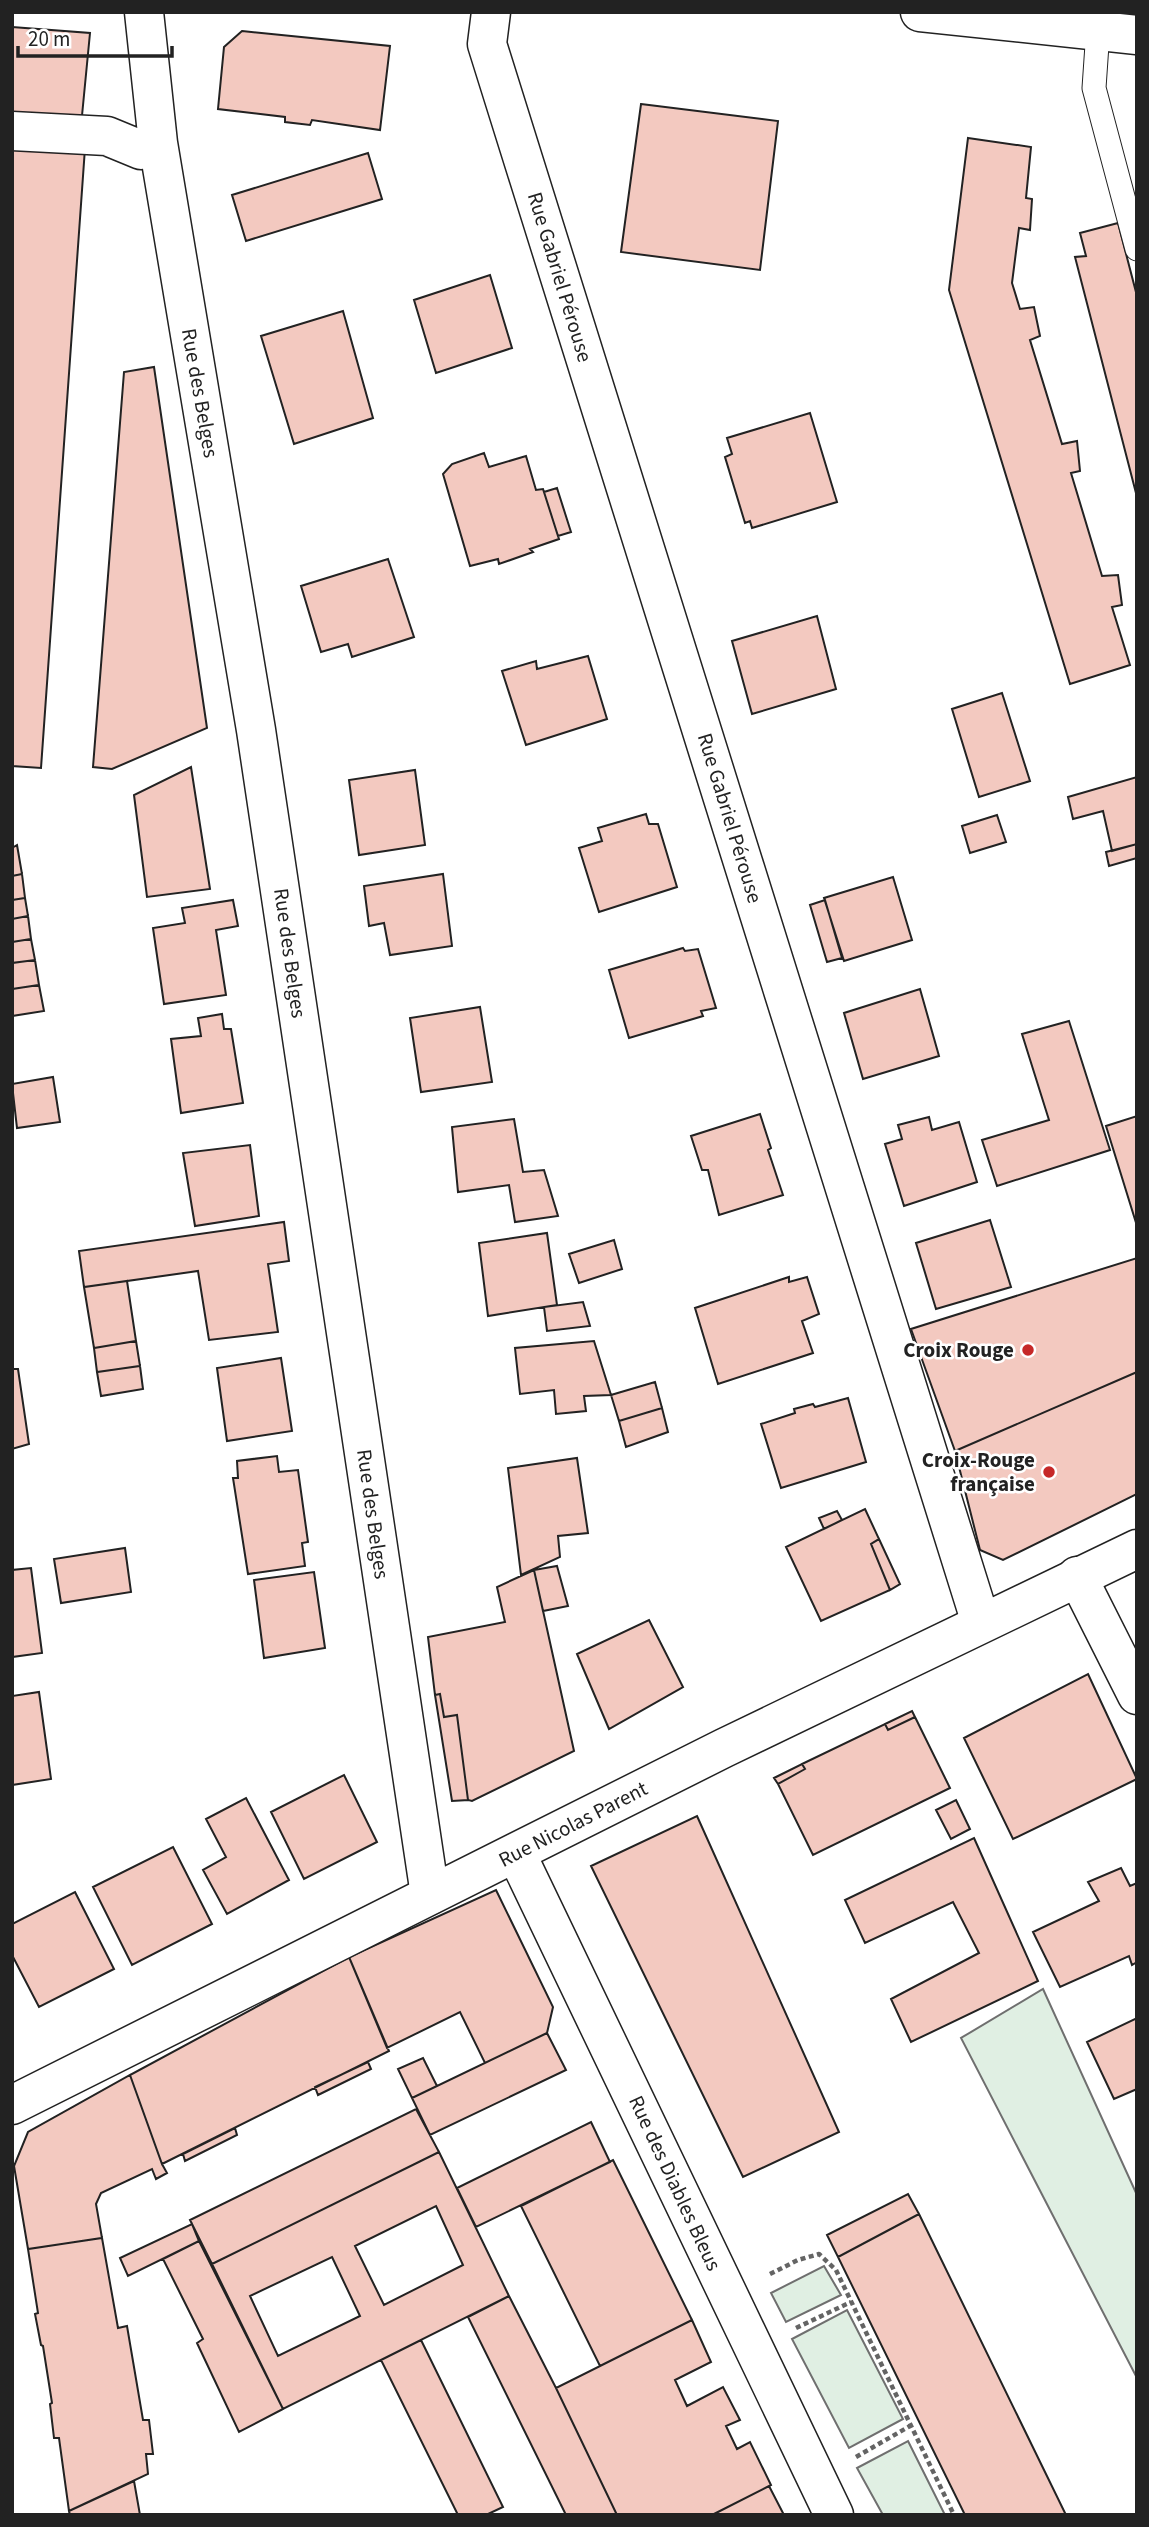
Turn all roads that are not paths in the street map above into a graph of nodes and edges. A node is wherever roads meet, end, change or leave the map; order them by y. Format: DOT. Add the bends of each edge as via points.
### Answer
graph roads {
  1 [pos="144,12"];
  2 [pos="491,12"];
  3 [pos="920,12"];
  4 [pos="1098,30"];
  5 [pos="1137,35"];
  6 [pos="12,131"];
  7 [pos="141,150"];
  8 [pos="1137,249"];
  9 [pos="1137,1549"];
  10 [pos="1077,1576"];
  11 [pos="981,1623"];
  12 [pos="1137,1695"];
  13 [pos="516,1853"];
  14 [pos="430,1895"];
  15 [pos="12,2105"];
  16 [pos="834,2515"];
  1 -- 14 [label="street, Rue des Belges" via="158,144 256,730"];
  2 -- 11 [label="street, Rue Gabriel Pérouse" via="487,44"];
  3 -- 4 [label="street"];
  4 -- 5 [label="street"];
  4 -- 8 [label="lane" via="1094,88"];
  6 -- 7 [label="street" via="107,136"];
  9 -- 10 [label="street, Rue Nicolas Parent"];
  10 -- 11 [label="street, Rue Nicolas Parent"];
  10 -- 12 [label="street"];
  11 -- 13 [label="street, Rue Nicolas Parent"];
  13 -- 14 [label="street, Rue Nicolas Parent"];
  13 -- 16 [label="street, Rue des Diables Bleus"];
  14 -- 15 [label="street, Rue Nicolas Parent"];
}
